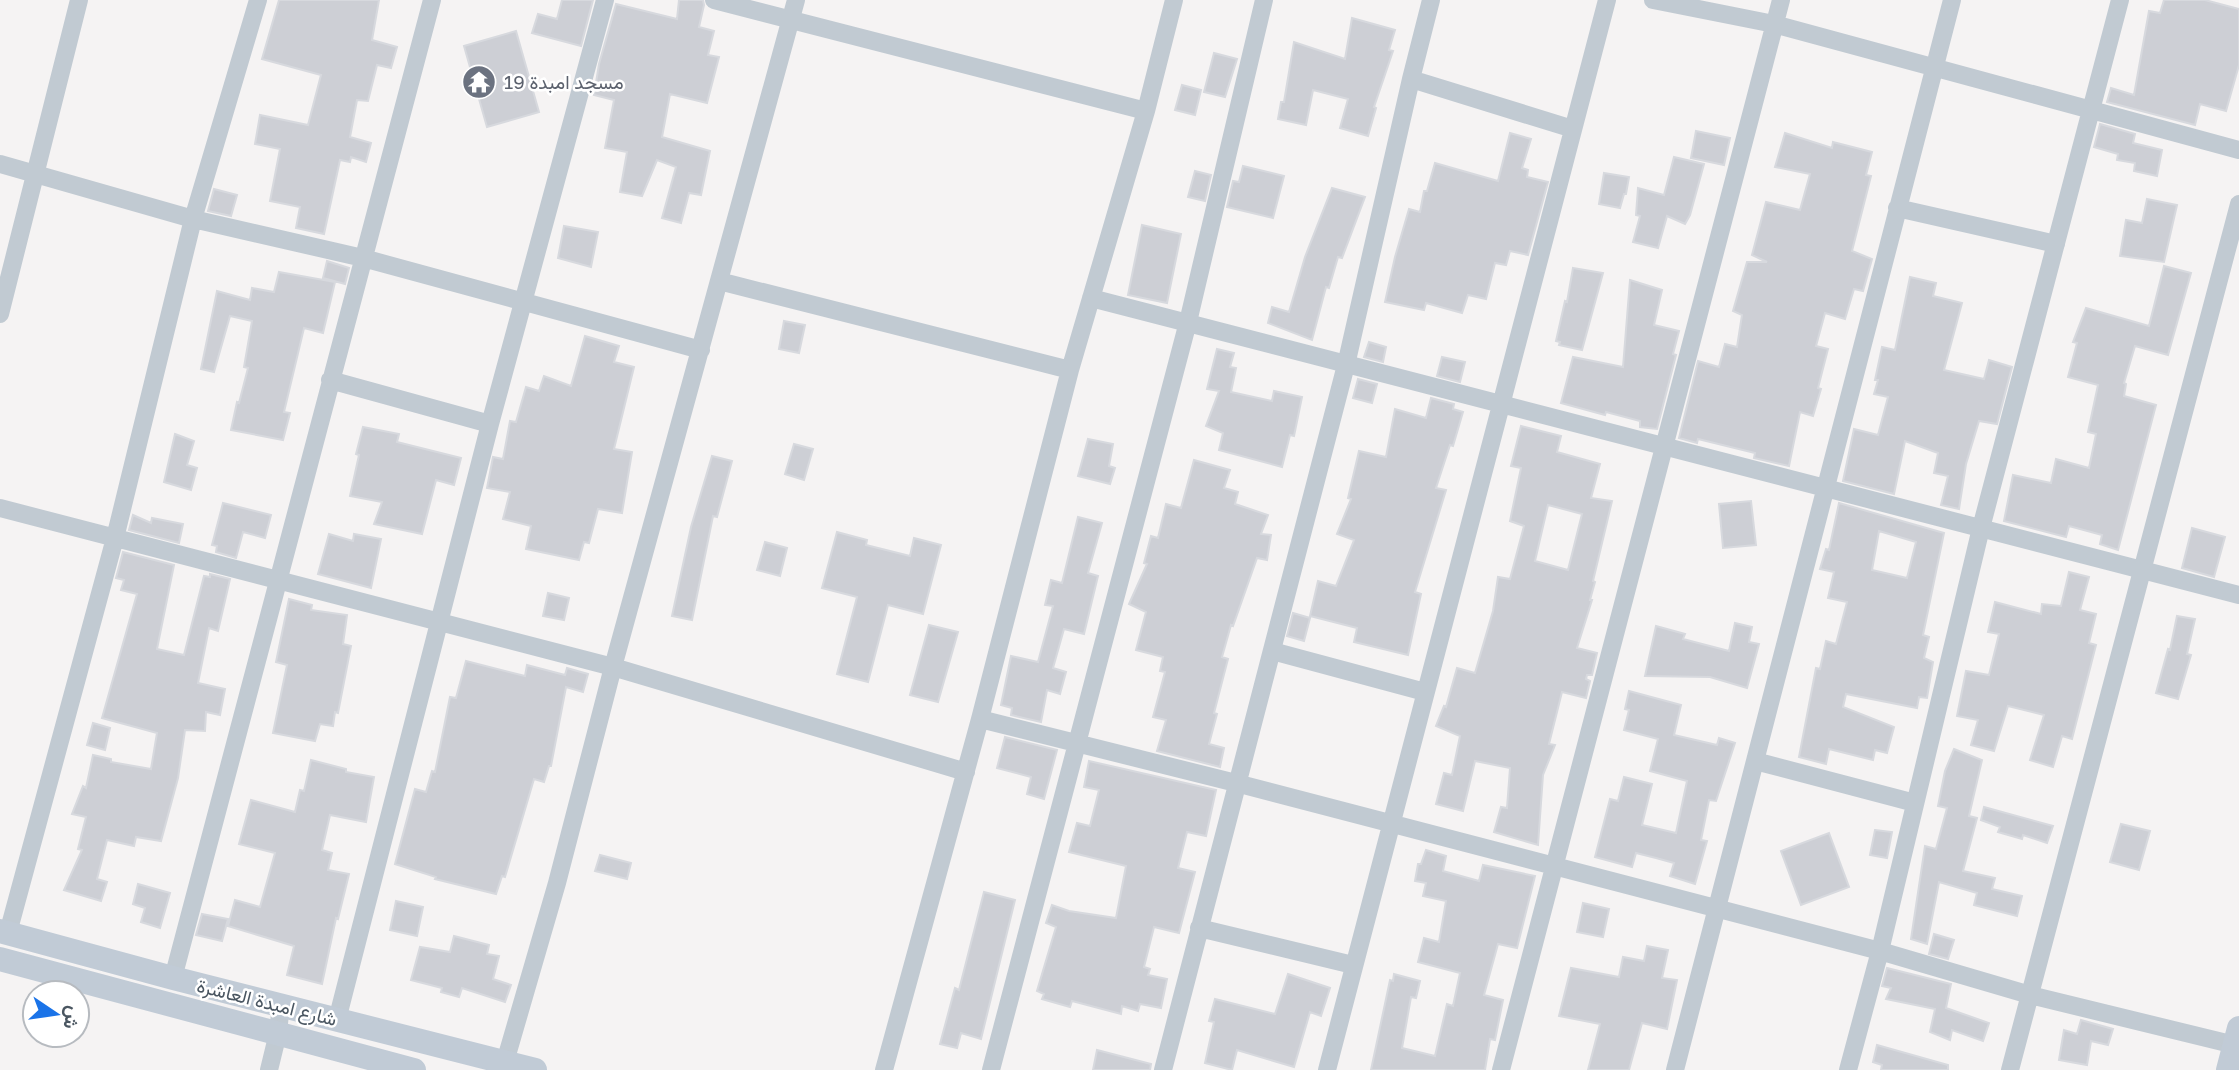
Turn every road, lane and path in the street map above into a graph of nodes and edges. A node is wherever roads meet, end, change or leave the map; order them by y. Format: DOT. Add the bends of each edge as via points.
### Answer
graph roads {
  1 [pos="79,0"];
  2 [pos="258,0"];
  3 [pos="432,0"];
  4 [pos="604,0"];
  5 [pos="714,0"];
  6 [pos="796,0"];
  7 [pos="1174,0"];
  8 [pos="1264,0"];
  9 [pos="1431,0"];
  10 [pos="1607,0"];
  11 [pos="1653,0"];
  12 [pos="1781,0"];
  13 [pos="1952,0"];
  14 [pos="2120,0"];
  15 [pos="791,20"];
  16 [pos="1774,24"];
  17 [pos="1934,67"];
  18 [pos="1411,79"];
  19 [pos="2090,109"];
  20 [pos="1146,111"];
  21 [pos="1573,129"];
  22 [pos="2239,150"];
  23 [pos="0,164"];
  24 [pos="36,173"];
  25 [pos="2239,204"];
  26 [pos="1896,208"];
  27 [pos="193,219"];
  28 [pos="2056,244"];
  29 [pos="363,258"];
  30 [pos="719,281"];
  31 [pos="1091,298"];
  32 [pos="523,300"];
  33 [pos="0,314"];
  34 [pos="1188,322"];
  35 [pos="701,350"];
  36 [pos="1346,365"];
  37 [pos="1070,370"];
  38 [pos="330,380"];
  39 [pos="1500,404"];
  40 [pos="490,424"];
  41 [pos="1663,448"];
  42 [pos="1825,488"];
  43 [pos="0,508"];
  44 [pos="1981,528"];
  45 [pos="115,538"];
  46 [pos="2142,569"];
  47 [pos="277,580"];
  48 [pos="2239,595"];
  49 [pos="440,622"];
  50 [pos="1272,650"];
  51 [pos="614,667"];
  52 [pos="1425,692"];
  53 [pos="980,719"];
  54 [pos="1077,743"];
  55 [pos="1755,761"];
  56 [pos="966,772"];
  57 [pos="1236,783"];
  58 [pos="1915,803"];
  59 [pos="1390,824"];
  60 [pos="1555,867"];
  61 [pos="1717,909"];
  62 [pos="1199,928"];
  63 [pos="4,932"];
  64 [pos="1880,951"];
  65 [pos="0,959"];
  66 [pos="1353,965"];
  67 [pos="173,978"];
  68 [pos="2030,995"];
  69 [pos="281,1004"];
  70 [pos="337,1020"];
  71 [pos="278,1033"];
  72 [pos="2237,1036"];
  73 [pos="505,1062"];
  74 [pos="269,1070"];
  75 [pos="414,1070"];
  76 [pos="535,1070"];
  77 [pos="884,1070"];
  78 [pos="991,1070"];
  79 [pos="1163,1070"];
  80 [pos="1327,1070"];
  81 [pos="1501,1070"];
  82 [pos="1675,1070"];
  83 [pos="1848,1070"];
  84 [pos="2010,1070"];
  85 [pos="2228,1070"];
  1 -- 24 [label="street"];
  2 -- 27 [label="street"];
  3 -- 29 [label="street"];
  4 -- 32 [label="street"];
  5 -- 15 [label="street"];
  6 -- 15 [label="street"];
  7 -- 20 [label="street"];
  8 -- 34 [label="street"];
  9 -- 18 [label="street"];
  10 -- 21 [label="street"];
  11 -- 16 [label="street"];
  12 -- 16 [label="street"];
  13 -- 17 [label="street"];
  14 -- 19 [label="street"];
  15 -- 20 [label="street"];
  15 -- 30 [label="street"];
  16 -- 17 [label="street"];
  16 -- 41 [label="street"];
  17 -- 19 [label="street"];
  17 -- 26 [label="street"];
  18 -- 21 [label="street"];
  18 -- 36 [label="street"];
  19 -- 22 [label="street"];
  19 -- 28 [label="street"];
  20 -- 31 [label="street"];
  21 -- 39 [label="street"];
  23 -- 24 [label="street"];
  24 -- 27 [label="street"];
  24 -- 33 [label="street"];
  25 -- 46 [label="street"];
  26 -- 28 [label="street"];
  26 -- 42 [label="street"];
  27 -- 29 [label="street"];
  27 -- 45 [label="street"];
  28 -- 44 [label="street"];
  29 -- 32 [label="street"];
  29 -- 38 [label="street"];
  30 -- 35 [label="street"];
  30 -- 37 [label="street"];
  31 -- 34 [label="street"];
  31 -- 37 [label="street"];
  32 -- 35 [label="street"];
  32 -- 40 [label="street"];
  34 -- 36 [label="street"];
  34 -- 54 [label="street"];
  35 -- 51 [label="street"];
  36 -- 39 [label="street"];
  36 -- 50 [label="street"];
  37 -- 53 [label="street"];
  38 -- 40 [label="street"];
  38 -- 47 [label="street"];
  39 -- 41 [label="street"];
  39 -- 52 [label="street"];
  40 -- 49 [label="street"];
  41 -- 42 [label="street"];
  41 -- 60 [label="street"];
  42 -- 44 [label="street"];
  42 -- 55 [label="street"];
  43 -- 45 [label="street"];
  44 -- 46 [label="street"];
  44 -- 58 [label="street"];
  45 -- 47 [label="street"];
  45 -- 63 [label="street"];
  46 -- 48 [label="street"];
  46 -- 68 [label="street"];
  47 -- 49 [label="street"];
  47 -- 67 [label="street"];
  49 -- 51 [label="street"];
  49 -- 70 [label="street"];
  50 -- 52 [label="street"];
  50 -- 57 [label="street"];
  51 -- 56 [label="street"];
  51 -- 73 [label="street"];
  52 -- 59 [label="street"];
  53 -- 54 [label="street"];
  53 -- 56 [label="street"];
  54 -- 57 [label="street"];
  54 -- 78 [label="street"];
  55 -- 58 [label="street"];
  55 -- 61 [label="street"];
  56 -- 77 [label="street"];
  57 -- 59 [label="street"];
  57 -- 62 [label="street"];
  58 -- 64 [label="street"];
  59 -- 60 [label="street"];
  59 -- 66 [label="street"];
  60 -- 61 [label="street"];
  60 -- 81 [label="street"];
  61 -- 64 [label="street"];
  61 -- 82 [label="street"];
  62 -- 66 [label="street"];
  62 -- 79 [label="street"];
  63 -- 67 [label="main road, شارع امبدة العاشرة"];
  64 -- 68 [label="street"];
  64 -- 83 [label="street"];
  65 -- 71 [label="main road, شارع امبدة العاشرة"];
  66 -- 80 [label="street"];
  67 -- 69 [label="main road, شارع امبدة العاشرة"];
  68 -- 72 [label="street"];
  68 -- 84 [label="street"];
  69 -- 70 [label="main road, شارع امبدة العاشرة"];
  69 -- 71 [label="street"];
  70 -- 73 [label="main road, شارع امبدة العاشرة"];
  71 -- 74 [label="street"];
  71 -- 75 [label="main road, شارع امبدة العاشرة"];
  72 -- 85 [label="main road"];
  73 -- 76 [label="main road, شارع امبدة العاشرة"];
}
